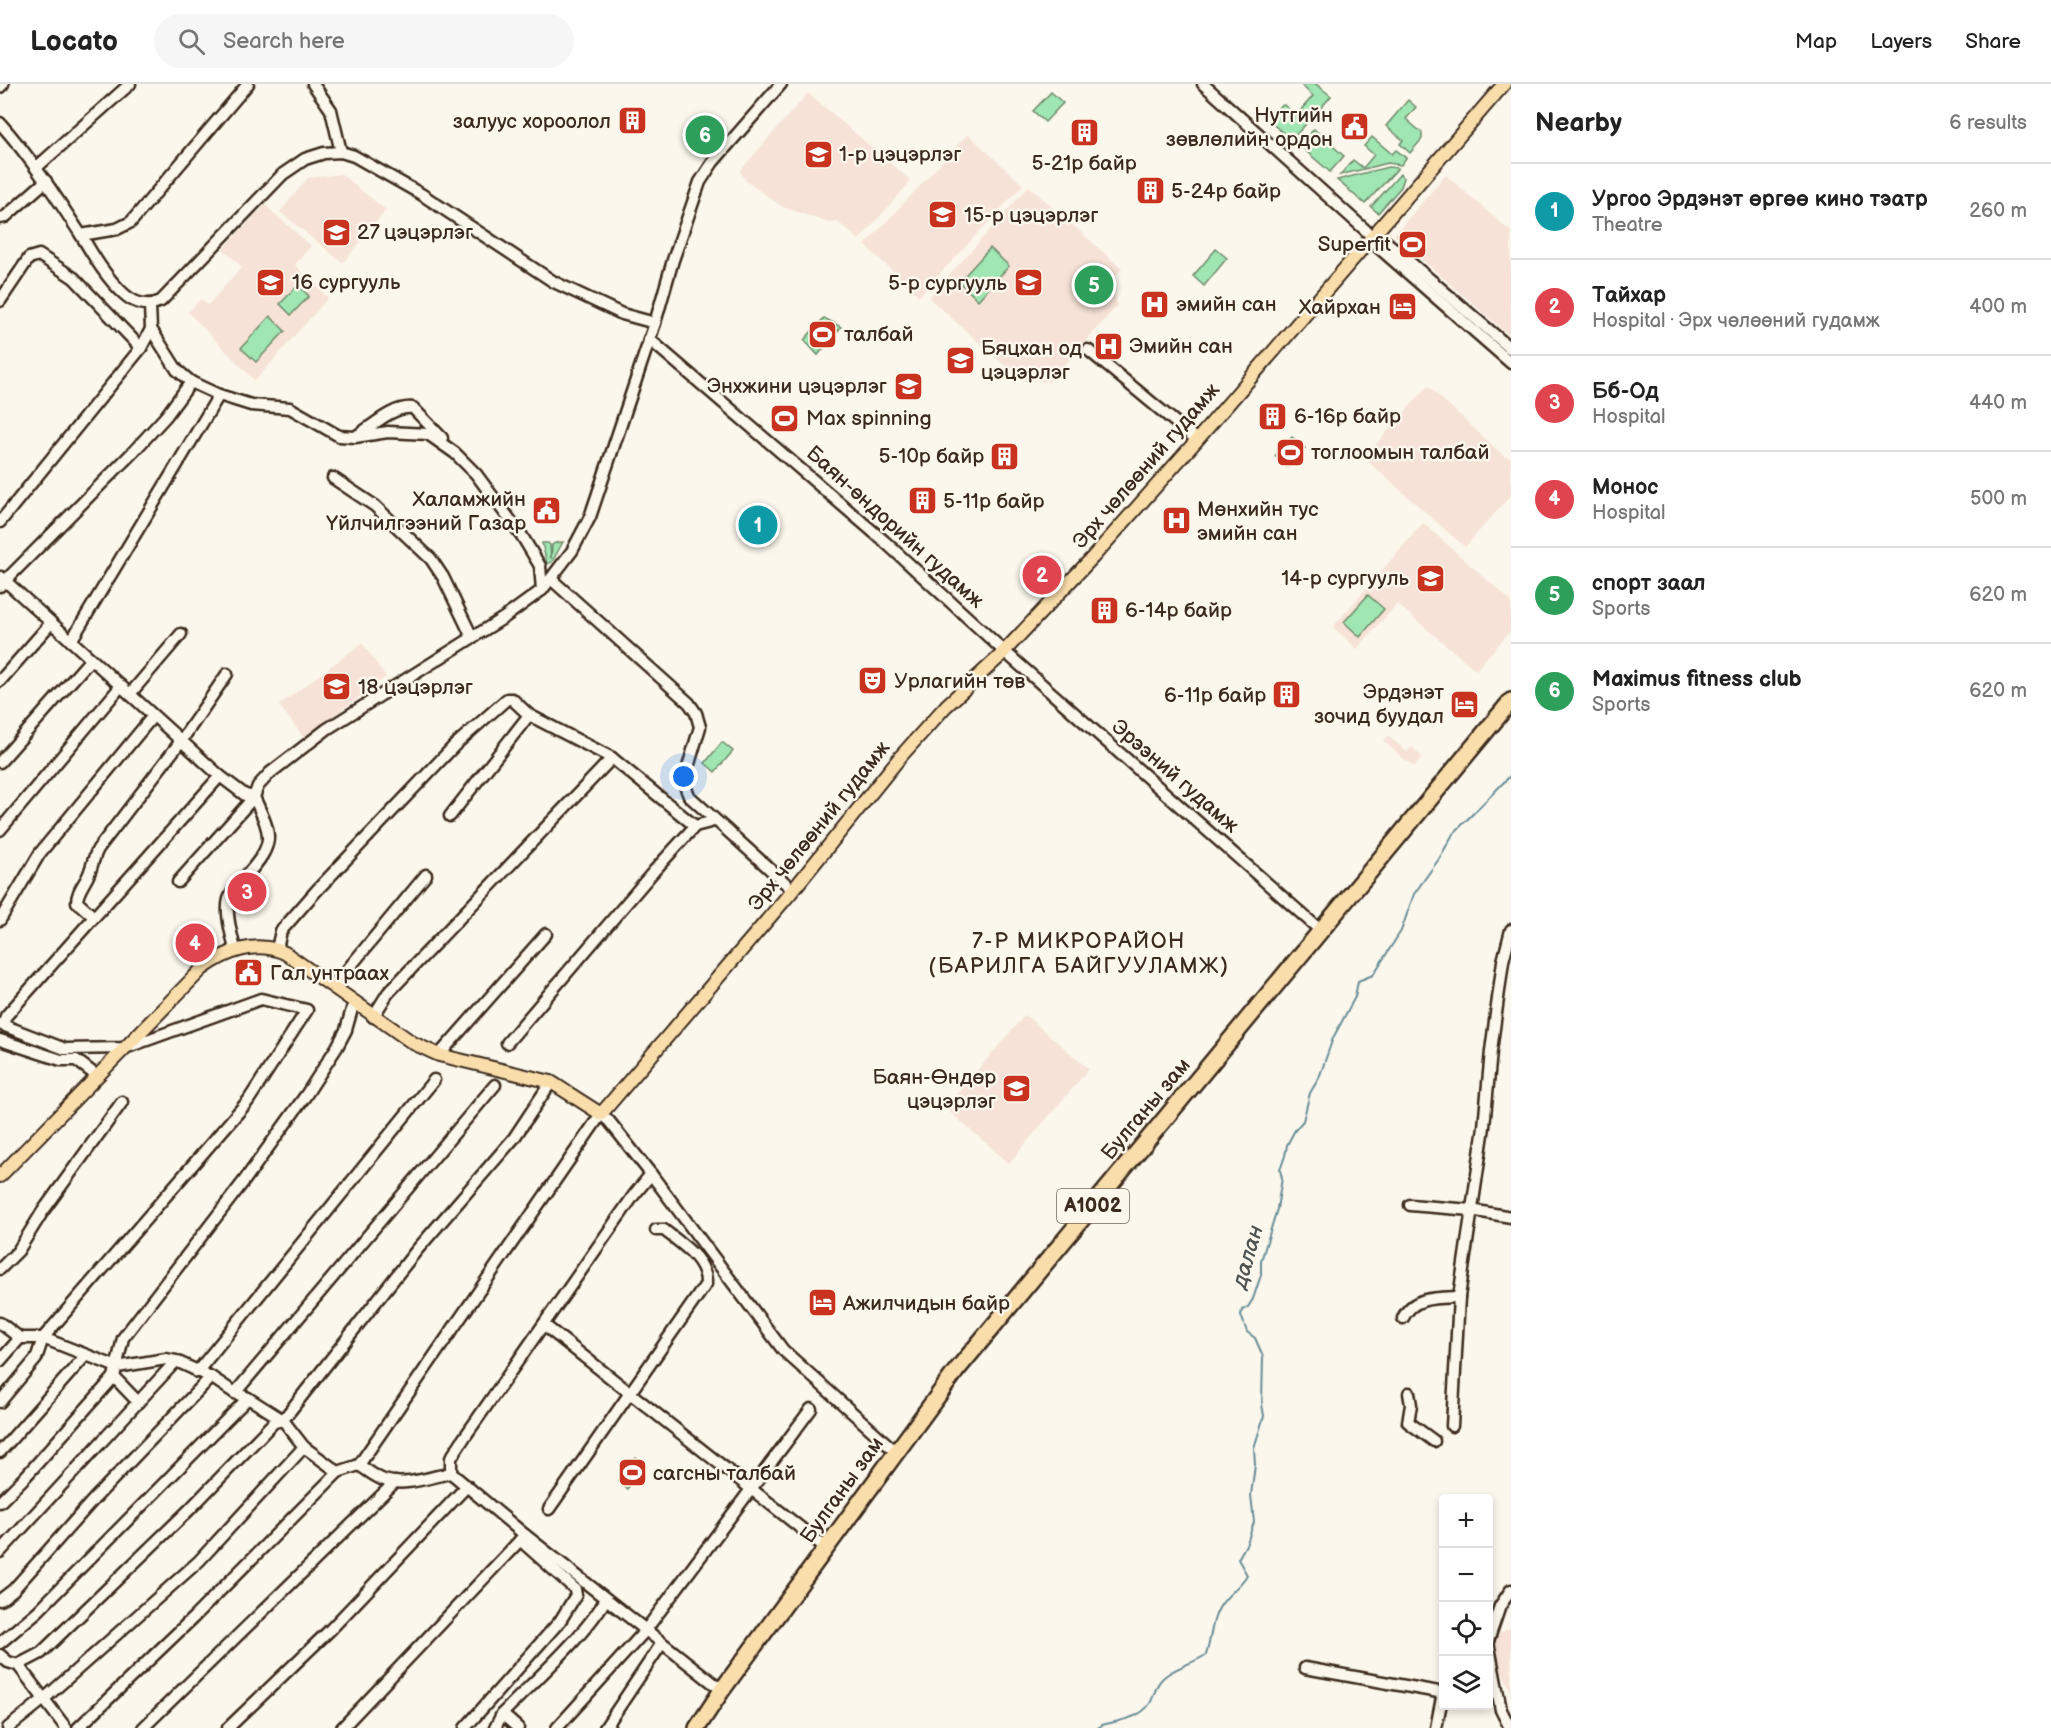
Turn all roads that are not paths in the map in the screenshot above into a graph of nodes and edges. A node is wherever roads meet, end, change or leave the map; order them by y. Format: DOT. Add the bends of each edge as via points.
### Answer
graph roads {
  1 [pos="130,84"];
  2 [pos="248,84"];
  3 [pos="313,84"];
  4 [pos="781,84"];
  5 [pos="1203,84"];
  6 [pos="1504,84"];
  7 [pos="0,123"];
  8 [pos="341,152"];
  9 [pos="37,167"];
  10 [pos="46,181"];
  11 [pos="0,218"];
  12 [pos="81,235"];
  13 [pos="1372,236"];
  14 [pos="0,301"];
  15 [pos="150,306"];
  16 [pos="654,323"];
  17 [pos="151,329"];
  18 [pos="649,339"];
  19 [pos="141,348"];
  20 [pos="1511,349"];
  21 [pos="1088,350"];
  22 [pos="1511,363"];
  23 [pos="191,382"];
  24 [pos="219,395"];
  25 [pos="356,437"];
  26 [pos="1197,440"];
  27 [pos="455,453"];
  28 [pos="333,478"];
  29 [pos="0,522"];
  30 [pos="551,579"];
  31 [pos="2,581"];
  32 [pos="542,590"];
  33 [pos="51,623"];
  34 [pos="181,634"];
  35 [pos="472,637"];
  36 [pos="71,641"];
  37 [pos="1004,651"];
  38 [pos="91,659"];
  39 [pos="228,674"];
  40 [pos="0,681"];
  41 [pos="121,686"];
  42 [pos="129,694"];
  43 [pos="1511,701"];
  44 [pos="529,715"];
  45 [pos="153,716"];
  46 [pos="181,741"];
  47 [pos="612,758"];
  48 [pos="0,762"];
  49 [pos="220,776"];
  50 [pos="254,796"];
  51 [pos="450,816"];
  52 [pos="714,821"];
  53 [pos="695,826"];
  54 [pos="0,830"];
  55 [pos="426,875"];
  56 [pos="178,882"];
  57 [pos="793,890"];
  58 [pos="94,917"];
  59 [pos="0,920"];
  60 [pos="1320,930"];
  61 [pos="1511,930"];
  62 [pos="546,934"];
  63 [pos="277,949"];
  64 [pos="235,950"];
  65 [pos="334,986"];
  66 [pos="354,1002"];
  67 [pos="374,1017"];
  68 [pos="2,1024"];
  69 [pos="507,1042"];
  70 [pos="2,1044"];
  71 [pos="124,1048"];
  72 [pos="439,1055"];
  73 [pos="97,1076"];
  74 [pos="434,1080"];
  75 [pos="551,1082"];
  76 [pos="495,1085"];
  77 [pos="122,1102"];
  78 [pos="601,1114"];
  79 [pos="651,1174"];
  80 [pos="0,1176"];
  81 [pos="1410,1204"];
  82 [pos="1471,1210"];
  83 [pos="1511,1217"];
  84 [pos="656,1230"];
  85 [pos="0,1269"];
  86 [pos="1459,1297"];
  87 [pos="1403,1318"];
  88 [pos="0,1323"];
  89 [pos="544,1325"];
  90 [pos="20,1338"];
  91 [pos="43,1338"];
  92 [pos="86,1355"];
  93 [pos="0,1361"];
  94 [pos="176,1361"];
  95 [pos="115,1372"];
  96 [pos="197,1372"];
  97 [pos="211,1377"];
  98 [pos="235,1393"];
  99 [pos="630,1393"];
  100 [pos="1409,1393"];
  101 [pos="248,1398"];
  102 [pos="138,1401"];
  103 [pos="0,1402"];
  104 [pos="811,1409"];
  105 [pos="283,1420"];
  106 [pos="1452,1426"];
  107 [pos="1434,1442"];
  108 [pos="304,1447"];
  109 [pos="0,1452"];
  110 [pos="896,1452"];
  111 [pos="359,1465"];
  112 [pos="338,1472"];
  113 [pos="452,1473"];
  114 [pos="395,1482"];
  115 [pos="466,1486"];
  116 [pos="750,1488"];
  117 [pos="0,1502"];
  118 [pos="549,1509"];
  119 [pos="522,1538"];
  120 [pos="826,1548"];
  121 [pos="0,1552"];
  122 [pos="1511,1590"];
  123 [pos="606,1599"];
  124 [pos="0,1600"];
  125 [pos="1493,1627"];
  126 [pos="645,1630"];
  127 [pos="0,1643"];
  128 [pos="662,1643"];
  129 [pos="7,1663"];
  130 [pos="1305,1668"];
  131 [pos="722,1690"];
  132 [pos="1493,1691"];
  133 [pos="1439,1692"];
  134 [pos="44,1699"];
  135 [pos="1440,1710"];
  136 [pos="502,1714"];
  137 [pos="8,1728"];
  138 [pos="66,1728"];
  139 [pos="78,1728"];
  140 [pos="143,1728"];
  141 [pos="228,1728"];
  142 [pos="342,1728"];
  143 [pos="465,1728"];
  144 [pos="495,1728"];
  145 [pos="518,1728"];
  146 [pos="557,1728"];
  147 [pos="605,1728"];
  148 [pos="696,1728"];
  149 [pos="1436,1728"];
  150 [pos="1510,1728"];
  1 -- 9 [label="street"];
  2 -- 12 [label="street" via="131,222 117,229"];
  3 -- 8 [label="street" via="331,110"];
  4 -- 16 [label="street" via="700,182"];
  5 -- 13 [label="street"];
  6 -- 13 [label="main road, Эрх чөлөөний гудамж"];
  7 -- 9 [label="street"];
  8 -- 15 [label="street" via="305,159 283,174 161,302"];
  8 -- 16 [label="street" via="421,194 554,282 622,314"];
  9 -- 10 [label="street"];
  10 -- 11 [label="street"];
  10 -- 12 [label="street"];
  12 -- 15 [label="street" via="124,294"];
  13 -- 20 [label="street" via="1384,240"];
  13 -- 22 [label="street" via="1378,247"];
  13 -- 26 [label="main road, Эрх чөлөөний гудамж"];
  14 -- 19 [label="street" via="29,258 39,255 74,278"];
  15 -- 17 [label="street"];
  16 -- 18 [label="street"];
  17 -- 19 [label="street"];
  17 -- 23 [label="street" via="177,370"];
  18 -- 30 [label="street" via="590,518"];
  18 -- 37 [label="street, Баян-өндорийн гудамж" via="884,541"];
  19 -- 29 [label="street"];
  21 -- 26 [label="street"];
  23 -- 24 [label="street"];
  23 -- 31 [label="street" via="133,452"];
  24 -- 25 [label="street" via="251,405 290,408 339,436"];
  24 -- 36 [label="street"];
  25 -- 27 [label="street" via="388,432 428,434"];
  25 -- 27 [label="street" via="397,410 413,408"];
  26 -- 37 [label="main road, Эрх чөлөөний гудамж"];
  27 -- 32 [label="street" via="476,474 522,536 540,566"];
  28 -- 35 [label="street" via="375,506 431,560 443,576"];
  30 -- 32 [label="street"];
  30 -- 52 [label="street" via="696,713 700,727 685,786 695,803"];
  31 -- 33 [label="street"];
  32 -- 35 [label="street"];
  33 -- 36 [label="street"];
  33 -- 40 [label="street"];
  34 -- 42 [label="street"];
  35 -- 50 [label="street" via="327,729 270,773"];
  36 -- 38 [label="street"];
  37 -- 57 [label="main road, Эрх чөлөөний гудамж" via="901,756"];
  37 -- 60 [label="street, Эрээний гудамж"];
  38 -- 41 [label="street"];
  38 -- 48 [label="street"];
  39 -- 46 [label="street"];
  41 -- 42 [label="street"];
  41 -- 54 [label="street"];
  42 -- 45 [label="street"];
  43 -- 60 [label="highway, Булганы зам / A1002"];
  44 -- 47 [label="street"];
  44 -- 51 [label="street"];
  44 -- 63 [label="street" via="512,699 493,709 317,890 281,931"];
  45 -- 46 [label="street"];
  45 -- 59 [label="street" via="40,853"];
  46 -- 49 [label="street"];
  46 -- 58 [label="street" via="92,859 77,902"];
  47 -- 53 [label="street"];
  47 -- 67 [label="street" via="388,993"];
  49 -- 50 [label="street" via="245,795"];
  49 -- 58 [label="street"];
  50 -- 56 [label="street"];
  50 -- 64 [label="street" via="269,836 261,858 230,897"];
  52 -- 53 [label="street"];
  52 -- 57 [label="street"];
  53 -- 69 [label="street"];
  55 -- 65 [label="street"];
  57 -- 78 [label="main road, Эрх чөлөөний гудамж"];
  58 -- 68 [label="street"];
  60 -- 110 [label="highway, Булганы зам / A1002" via="956,1371"];
  61 -- 82 [label="street" via="1503,962"];
  62 -- 72 [label="street"];
  63 -- 64 [label="main road"];
  63 -- 65 [label="main road"];
  64 -- 71 [label="main road" via="202,969"];
  65 -- 66 [label="main road"];
  66 -- 67 [label="main road"];
  66 -- 95 [label="street" via="346,1030 306,1095 123,1338"];
  67 -- 72 [label="main road"];
  68 -- 71 [label="street" via="65,1049"];
  70 -- 73 [label="street" via="61,1060 76,1060"];
  71 -- 73 [label="main road"];
  71 -- 91 [label="street" via="261,999 307,1010 248,1101"];
  72 -- 75 [label="main road"];
  73 -- 80 [label="main road"];
  74 -- 96 [label="street"];
  75 -- 78 [label="main road"];
  75 -- 105 [label="street" via="514,1138 416,1251"];
  76 -- 98 [label="street"];
  77 -- 85 [label="street" via="18,1251"];
  78 -- 79 [label="street"];
  78 -- 111 [label="street"];
  79 -- 89 [label="street"];
  79 -- 110 [label="street" via="783,1350"];
  81 -- 82 [label="street"];
  82 -- 83 [label="street"];
  82 -- 86 [label="street"];
  84 -- 99 [label="street" via="664,1230 697,1258 706,1284"];
  86 -- 87 [label="street" via="1430,1298 1418,1303"];
  86 -- 106 [label="street"];
  88 -- 90 [label="street"];
  89 -- 99 [label="street"];
  89 -- 113 [label="street" via="451,1458"];
  90 -- 91 [label="street"];
  90 -- 93 [label="street"];
  91 -- 92 [label="street"];
  91 -- 103 [label="street" via="36,1359"];
  92 -- 95 [label="street"];
  92 -- 109 [label="street"];
  94 -- 95 [label="street" via="166,1359"];
  94 -- 96 [label="street"];
  94 -- 102 [label="street"];
  95 -- 102 [label="street"];
  95 -- 117 [label="street"];
  96 -- 97 [label="street"];
  97 -- 98 [label="street"];
  97 -- 124 [label="street"];
  98 -- 101 [label="street"];
  99 -- 116 [label="street"];
  99 -- 118 [label="street"];
  100 -- 107 [label="street" via="1408,1422"];
  101 -- 105 [label="street"];
  101 -- 127 [label="street" via="38,1611"];
  102 -- 121 [label="street"];
  104 -- 116 [label="street"];
  105 -- 108 [label="street"];
  105 -- 129 [label="street" via="274,1422 41,1653"];
  108 -- 112 [label="street"];
  108 -- 134 [label="street" via="200,1561"];
  110 -- 120 [label="highway, Булганы зам / A1002"];
  111 -- 112 [label="street"];
  111 -- 114 [label="street"];
  112 -- 139 [label="street"];
  113 -- 114 [label="street"];
  113 -- 115 [label="street"];
  114 -- 140 [label="street"];
  115 -- 119 [label="street"];
  115 -- 141 [label="street" via="330,1630"];
  116 -- 120 [label="street"];
  116 -- 126 [label="street"];
  119 -- 123 [label="street"];
  119 -- 142 [label="street"];
  119 -- 143 [label="street" via="575,1588 576,1594 560,1621"];
  120 -- 131 [label="highway, Булганы зам / A1002"];
  122 -- 125 [label="street"];
  123 -- 126 [label="street"];
  123 -- 136 [label="street" via="568,1646"];
  126 -- 128 [label="street"];
  126 -- 146 [label="street"];
  128 -- 131 [label="street"];
  128 -- 147 [label="street"];
  129 -- 134 [label="street"];
  130 -- 133 [label="street"];
  131 -- 148 [label="highway, Булганы зам / A1002"];
  132 -- 150 [label="street"];
  134 -- 137 [label="street"];
  134 -- 138 [label="street"];
  135 -- 149 [label="street"];
  136 -- 144 [label="street"];
  136 -- 145 [label="street"];
}
